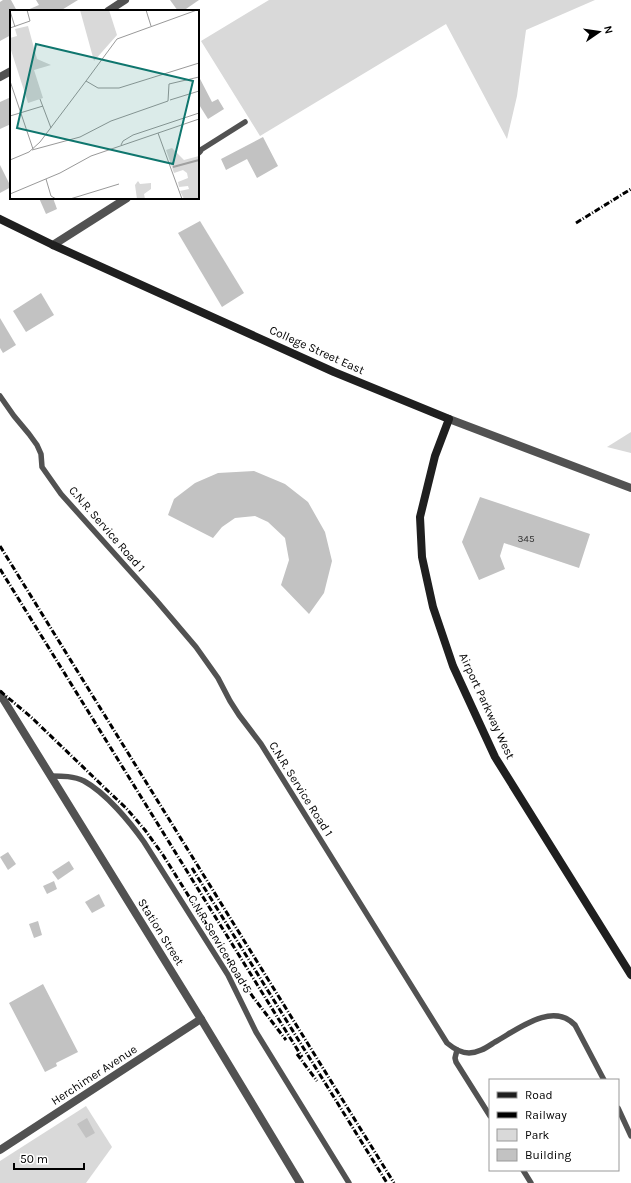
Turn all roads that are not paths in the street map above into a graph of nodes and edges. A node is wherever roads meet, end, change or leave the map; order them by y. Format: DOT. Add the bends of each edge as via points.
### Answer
graph roads {
  1 [pos="125,0"];
  2 [pos="116,6"];
  3 [pos="10,72"];
  4 [pos="0,78"];
  5 [pos="245,122"];
  6 [pos="199,149"];
  7 [pos="125,199"];
  8 [pos="0,219"];
  9 [pos="53,244"];
  10 [pos="0,396"];
  11 [pos="449,419"];
  12 [pos="631,488"];
  13 [pos="0,694"];
  14 [pos="51,776"];
  15 [pos="631,975"];
  16 [pos="201,1019"];
  17 [pos="457,1050"];
  18 [pos="604,1079"];
  19 [pos="619,1110"];
  20 [pos="489,1114"];
  21 [pos="631,1136"];
  22 [pos="0,1150"];
  23 [pos="524,1171"];
  24 [pos="300,1183"];
  25 [pos="349,1183"];
  26 [pos="531,1183"];
  1 -- 2 [label="street"];
  3 -- 4 [label="street"];
  5 -- 6 [label="lane"];
  7 -- 9 [label="street"];
  8 -- 9 [label="main road, College Street East"];
  9 -- 11 [label="main road, College Street East" via="334,372"];
  10 -- 17 [label="lane, C.N.R. Service Road 1" via="37,445 42,467 61,494 176,624 218,678 230,701 261,744 447,1043"];
  11 -- 12 [label="street, College Street East"];
  11 -- 15 [label="main road, Airport Parkway West" via="436,456 420,518 422,557 434,607 453,666 495,757"];
  13 -- 14 [label="street, Station Street"];
  14 -- 16 [label="street, Station Street"];
  14 -- 25 [label="lane, C.N.R. Service Road 5" via="83,780 99,791 130,823 144,842 228,975 256,1032"];
  16 -- 22 [label="street, Herchimer Avenue"];
  16 -- 24 [label="street, Station Street"];
  17 -- 18 [label="lane" via="468,1053 481,1050 534,1020 544,1016 560,1016 575,1025"];
  17 -- 20 [label="lane" via="456,1062"];
  19 -- 21 [label="lane"];
  23 -- 26 [label="lane"];
}
